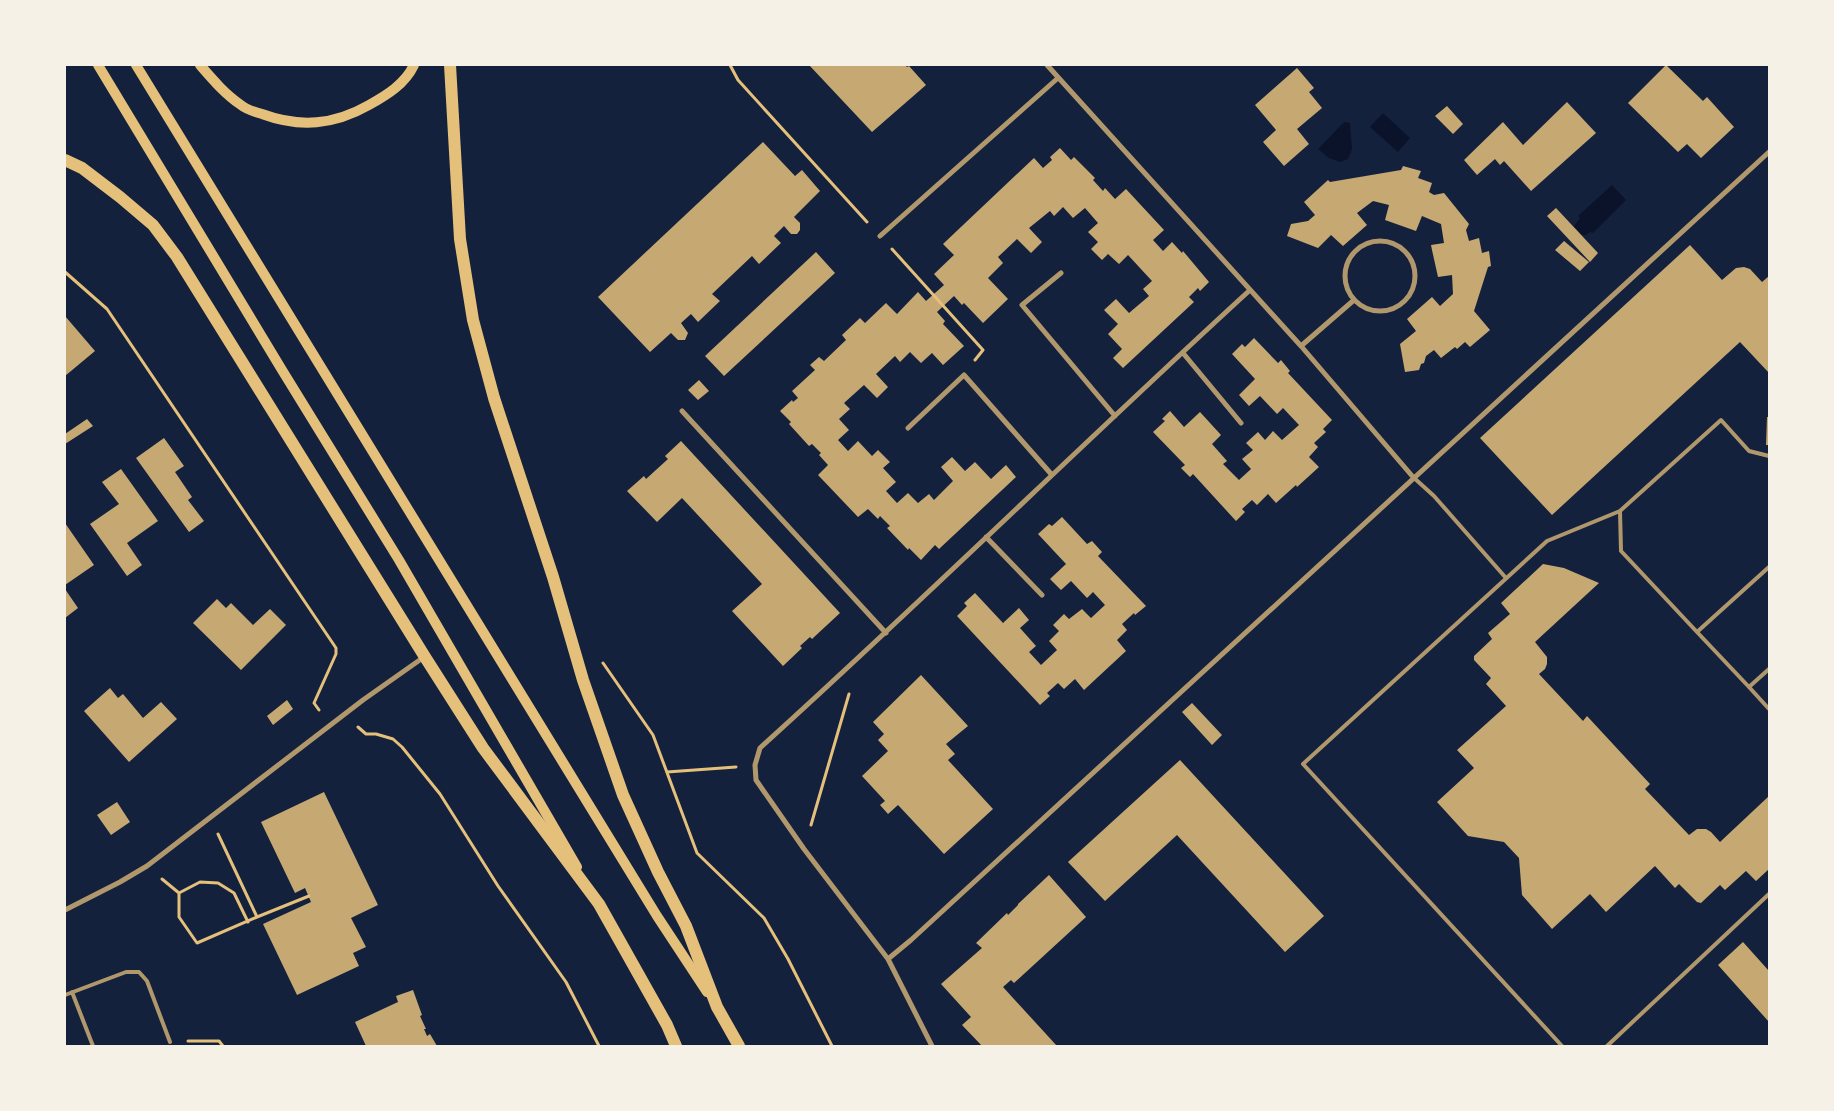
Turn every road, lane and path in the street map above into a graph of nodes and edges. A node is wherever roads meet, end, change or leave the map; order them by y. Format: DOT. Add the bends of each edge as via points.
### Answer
graph roads {
  1 [pos="98,65"];
  2 [pos="136,65"];
  3 [pos="200,65"];
  4 [pos="414,65"];
  5 [pos="450,65"];
  6 [pos="730,65"];
  7 [pos="1047,65"];
  8 [pos="1058,78"];
  9 [pos="1769,152"];
  10 [pos="65,160"];
  11 [pos="880,236"];
  12 [pos="65,272"];
  13 [pos="1061,272"];
  14 [pos="1250,290"];
  15 [pos="1354,300"];
  16 [pos="1301,346"];
  17 [pos="1183,353"];
  18 [pos="964,375"];
  19 [pos="682,411"];
  20 [pos="1115,416"];
  21 [pos="1241,423"];
  22 [pos="908,428"];
  23 [pos="1769,456"];
  24 [pos="1052,475"];
  25 [pos="1413,478"];
  26 [pos="1620,511"];
  27 [pos="986,537"];
  28 [pos="1769,567"];
  29 [pos="1506,578"];
  30 [pos="1042,595"];
  31 [pos="1697,632"];
  32 [pos="886,633"];
  33 [pos="424,657"];
  34 [pos="600,658"];
  35 [pos="859,660"];
  36 [pos="1769,669"];
  37 [pos="1749,687"];
  38 [pos="1769,709"];
  39 [pos="347,713"];
  40 [pos="755,765"];
  41 [pos="667,772"];
  42 [pos="211,818"];
  43 [pos="804,849"];
  44 [pos="147,866"];
  45 [pos="179,894"];
  46 [pos="1769,894"];
  47 [pos="309,896"];
  48 [pos="599,904"];
  49 [pos="65,910"];
  50 [pos="257,916"];
  51 [pos="248,922"];
  52 [pos="888,959"];
  53 [pos="72,992"];
  54 [pos="65,995"];
  55 [pos="717,1007"];
  56 [pos="170,1042"];
  57 [pos="93,1046"];
  58 [pos="223,1046"];
  59 [pos="599,1046"];
  60 [pos="676,1046"];
  61 [pos="740,1046"];
  62 [pos="832,1046"];
  63 [pos="932,1046"];
  64 [pos="1562,1046"];
  65 [pos="1607,1046"];
  1 -- 48 [label="main road" via="399,560"];
  2 -- 55 [label="main road" via="652,907"];
  3 -- 4 [label="main road" via="222,90 243,107 296,123 318,123 344,117 391,93"];
  5 -- 55 [label="main road" via="460,239 473,320 494,398 623,795 686,926"];
  6 -- 11 [label="path" via="738,80"];
  7 -- 8 [label="street"];
  8 -- 11 [label="street"];
  8 -- 14 [label="street"];
  9 -- 25 [label="street"];
  10 -- 33 [label="main road" via="82,168 147,219 177,257"];
  11 -- 18 [label="path" via="983,350"];
  12 -- 39 [label="path" via="107,309 336,648 314,703 321,712 337,701"];
  13 -- 20 [label="street" via="1022,305"];
  14 -- 16 [label="street"];
  14 -- 17 [label="street"];
  15 -- 15 [label="street" via="1344,279 1352,254 1361,246 1384,241 1397,245 1406,253 1413,265 1415,278 1413,290 1406,301 1398,307 1377,312 1365,309"];
  15 -- 16 [label="street"];
  16 -- 25 [label="street"];
  17 -- 20 [label="street"];
  17 -- 21 [label="street"];
  18 -- 22 [label="street"];
  18 -- 24 [label="street"];
  19 -- 32 [label="street"];
  20 -- 24 [label="street"];
  23 -- 26 [label="lane" via="1750,451 1721,420"];
  24 -- 27 [label="street"];
  25 -- 29 [label="lane" via="1434,496"];
  25 -- 52 [label="street"];
  26 -- 29 [label="lane" via="1548,541"];
  26 -- 31 [label="lane" via="1621,551"];
  27 -- 30 [label="street"];
  27 -- 32 [label="street"];
  28 -- 31 [label="lane"];
  29 -- 64 [label="lane" via="1303,764"];
  31 -- 37 [label="lane"];
  32 -- 35 [label="street"];
  33 -- 39 [label="street"];
  33 -- 48 [label="main road" via="483,748"];
  34 -- 41 [label="path" via="653,735"];
  35 -- 40 [label="street" via="760,748"];
  35 -- 43 [label="path"];
  36 -- 37 [label="lane"];
  37 -- 38 [label="lane"];
  39 -- 42 [label="street"];
  39 -- 59 [label="path" via="366,734 393,740 402,747 440,794 498,886 566,982"];
  40 -- 41 [label="path"];
  40 -- 43 [label="street" via="756,780"];
  41 -- 62 [label="path" via="697,853 764,918"];
  42 -- 44 [label="street"];
  42 -- 50 [label="path"];
  43 -- 52 [label="street"];
  44 -- 45 [label="path"];
  44 -- 49 [label="street"];
  45 -- 51 [label="path" via="200,882 218,883 234,893"];
  45 -- 51 [label="path" via="179,917 197,944"];
  46 -- 65 [label="lane"];
  47 -- 50 [label="path"];
  48 -- 60 [label="main road"];
  50 -- 51 [label="path"];
  52 -- 63 [label="street"];
  53 -- 54 [label="lane"];
  53 -- 56 [label="lane" via="126,972 139,972 147,981"];
  53 -- 57 [label="lane"];
  55 -- 61 [label="main road"];
  56 -- 58 [label="path" via="219,1041"];
}
